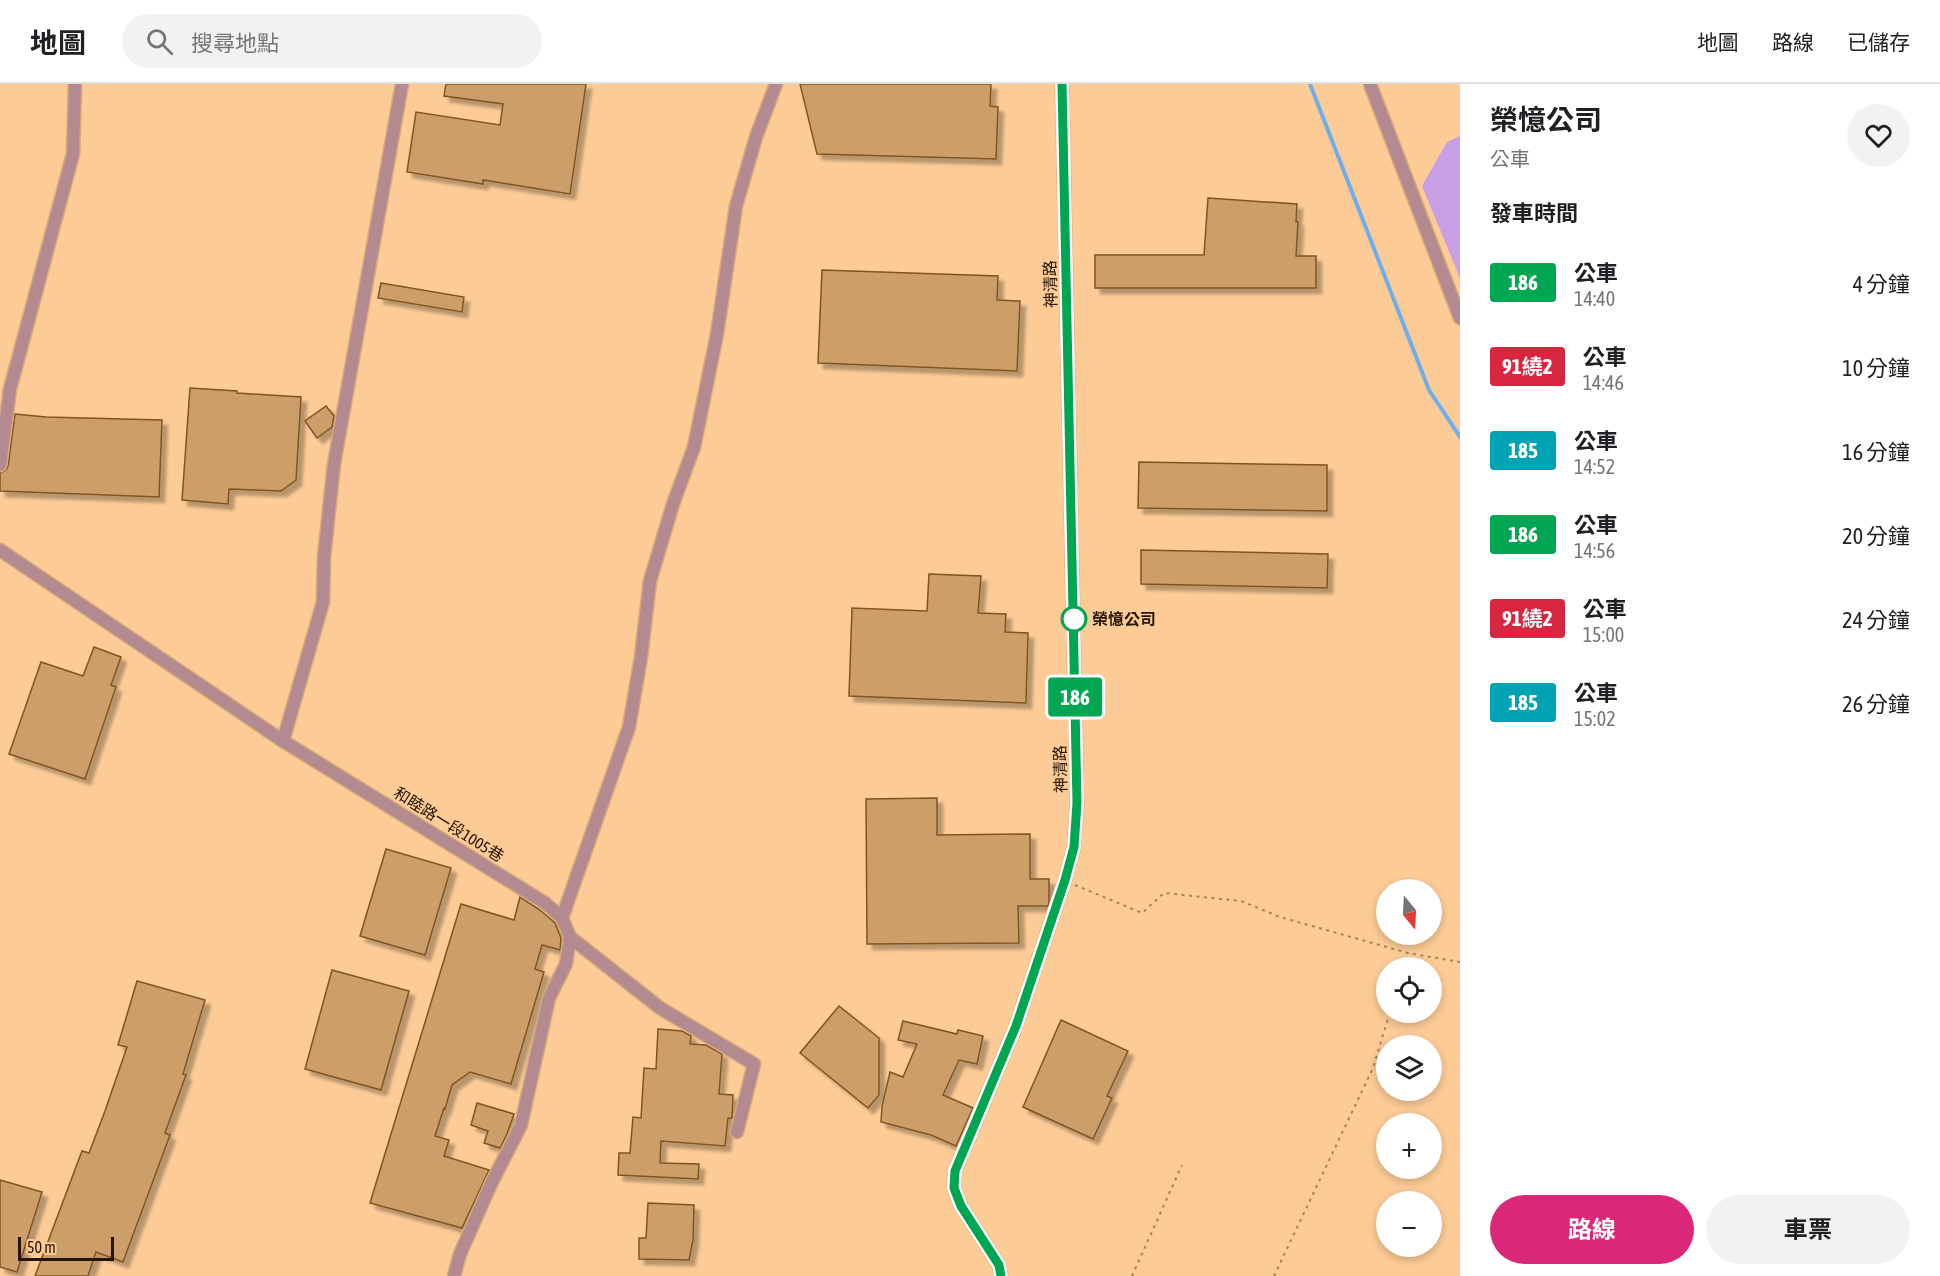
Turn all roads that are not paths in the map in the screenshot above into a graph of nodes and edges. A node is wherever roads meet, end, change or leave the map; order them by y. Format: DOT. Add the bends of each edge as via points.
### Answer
graph roads {
  1 [pos="75,84"];
  2 [pos="402,84"];
  3 [pos="776,84"];
  4 [pos="1062,84"];
  5 [pos="1370,84"];
  6 [pos="1460,318"];
  7 [pos="0,465"];
  8 [pos="0,550"];
  9 [pos="283,741"];
  10 [pos="562,918"];
  11 [pos="570,937"];
  12 [pos="737,1132"];
  13 [pos="453,1276"];
  14 [pos="1001,1276"];
  1 -- 7 [label="street" via="73,154 10,389"];
  2 -- 9 [label="street" via="334,464 323,602"];
  3 -- 10 [label="street" via="736,206 717,334 694,447 650,581 629,727"];
  4 -- 14 [label="street, 神清路" via="1077,803 1074,847 1065,880 1016,1026 955,1171 954,1188 961,1206 999,1265"];
  5 -- 6 [label="street"];
  8 -- 9 [label="street, 和睦路一段1005巷"];
  9 -- 10 [label="street, 和睦路一段1005巷" via="545,903"];
  10 -- 11 [label="street, 和睦路一段1005巷"];
  11 -- 12 [label="street" via="660,1008 754,1064"];
  11 -- 13 [label="street" via="566,964 549,998 521,1125 473,1224"];
}
